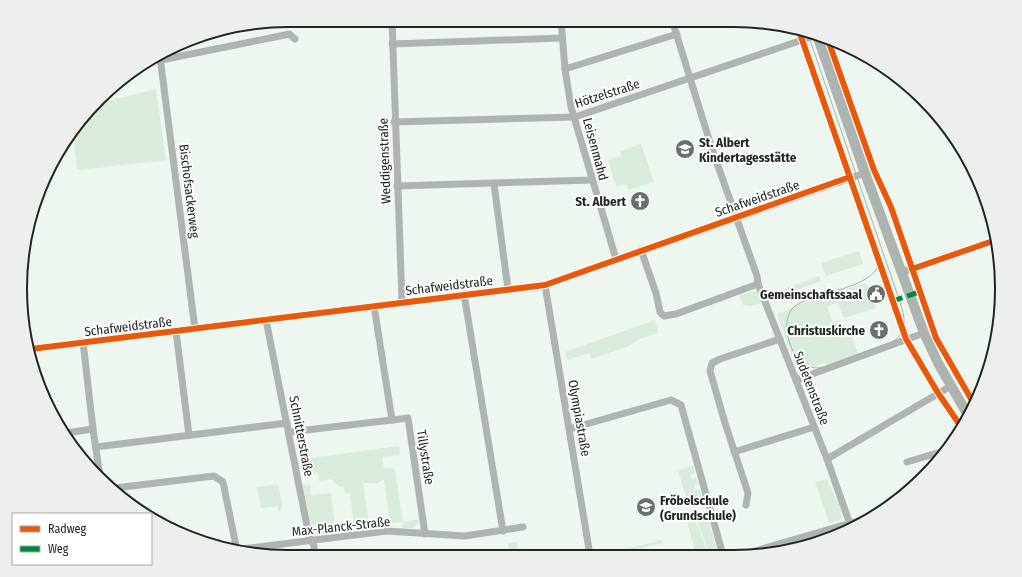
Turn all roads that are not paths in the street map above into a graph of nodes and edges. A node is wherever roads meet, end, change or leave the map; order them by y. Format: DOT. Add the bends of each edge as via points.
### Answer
graph roads {
  1 [pos="392,27"];
  2 [pos="561,27"];
  3 [pos="674,27"];
  4 [pos="677,34"];
  5 [pos="562,38"];
  6 [pos="808,38"];
  7 [pos="295,39"];
  8 [pos="819,41"];
  9 [pos="392,44"];
  10 [pos="166,58"];
  11 [pos="160,61"];
  12 [pos="565,69"];
  13 [pos="690,78"];
  14 [pos="575,117"];
  15 [pos="394,122"];
  16 [pos="865,173"];
  17 [pos="592,180"];
  18 [pos="494,184"];
  19 [pos="397,186"];
  20 [pos="735,217"];
  21 [pos="991,242"];
  22 [pos="641,250"];
  23 [pos="616,259"];
  24 [pos="902,272"];
  25 [pos="545,284"];
  26 [pos="758,284"];
  27 [pos="508,289"];
  28 [pos="464,294"];
  29 [pos="402,302"];
  30 [pos="374,306"];
  31 [pos="266,320"];
  32 [pos="195,329"];
  33 [pos="176,331"];
  34 [pos="924,333"];
  35 [pos="780,339"];
  36 [pos="83,342"];
  37 [pos="34,348"];
  38 [pos="796,380"];
  39 [pos="951,386"];
  40 [pos="965,409"];
  41 [pos="392,420"];
  42 [pos="287,423"];
  43 [pos="814,427"];
  44 [pos="570,428"];
  45 [pos="93,430"];
  46 [pos="288,432"];
  47 [pos="70,433"];
  48 [pos="189,435"];
  49 [pos="96,447"];
  50 [pos="734,452"];
  51 [pos="937,453"];
  52 [pos="827,459"];
  53 [pos="907,462"];
  54 [pos="99,468"];
  55 [pos="119,487"];
  56 [pos="746,505"];
  57 [pos="850,522"];
  58 [pos="523,527"];
  59 [pos="836,529"];
  60 [pos="504,531"];
  61 [pos="425,534"];
  62 [pos="311,541"];
  63 [pos="235,544"];
  64 [pos="253,548"];
  65 [pos="766,548"];
  66 [pos="313,550"];
  67 [pos="589,550"];
  68 [pos="722,550"];
  1 -- 9 [label="street, Weddigenstraße"];
  2 -- 5 [label="street, Leisenmahd"];
  3 -- 4 [label="street, Sudetenstraße"];
  4 -- 12 [label="street"];
  4 -- 13 [label="street, Sudetenstraße"];
  5 -- 9 [label="street"];
  5 -- 12 [label="street, Leisenmahd"];
  6 -- 13 [label="street, Hötzelstraße"];
  7 -- 10 [label="street" via="289,34"];
  8 -- 16 [label="main road"];
  9 -- 15 [label="street, Weddigenstraße"];
  11 -- 32 [label="street, Bischofsackerweg"];
  12 -- 14 [label="street, Leisenmahd"];
  13 -- 14 [label="street, Hötzelstraße"];
  13 -- 20 [label="street, Sudetenstraße"];
  14 -- 15 [label="street, Hötzelstraße"];
  14 -- 17 [label="street, Leisenmahd"];
  15 -- 19 [label="street, Weddigenstraße"];
  16 -- 20 [label="street, Schafweidstraße"];
  16 -- 24 [label="main road"];
  17 -- 18 [label="street"];
  17 -- 23 [label="street, Leisenmahd"];
  18 -- 19 [label="street"];
  18 -- 27 [label="street"];
  19 -- 29 [label="street, Weddigenstraße"];
  20 -- 22 [label="street, Schafweidstraße"];
  20 -- 26 [label="street, Sudetenstraße" via="758,276"];
  21 -- 24 [label="street"];
  22 -- 23 [label="street, Schafweidstraße"];
  22 -- 26 [label="street" via="660,312 664,316"];
  23 -- 25 [label="street, Schafweidstraße"];
  24 -- 34 [label="main road"];
  25 -- 27 [label="street, Schafweidstraße"];
  25 -- 44 [label="street, Olympiastraße"];
  26 -- 35 [label="street, Sudetenstraße"];
  27 -- 28 [label="street, Schafweidstraße"];
  28 -- 29 [label="street, Schafweidstraße"];
  28 -- 60 [label="street"];
  29 -- 30 [label="street, Schafweidstraße"];
  30 -- 31 [label="street, Schafweidstraße"];
  30 -- 41 [label="street"];
  31 -- 32 [label="street, Schafweidstraße"];
  31 -- 42 [label="street, Schnitterstraße"];
  32 -- 33 [label="street, Schafweidstraße"];
  33 -- 36 [label="street, Schafweidstraße"];
  33 -- 48 [label="street"];
  34 -- 38 [label="street"];
  34 -- 39 [label="main road"];
  35 -- 38 [label="street, Sudetenstraße"];
  35 -- 50 [label="street" via="712,363 710,371"];
  36 -- 37 [label="street, Schafweidstraße"];
  36 -- 45 [label="street"];
  38 -- 43 [label="street, Sudetenstraße"];
  39 -- 40 [label="main road"];
  39 -- 52 [label="street"];
  41 -- 46 [label="street"];
  41 -- 61 [label="street, Tillystraße" via="408,418"];
  42 -- 46 [label="street, Schnitterstraße"];
  42 -- 48 [label="street"];
  43 -- 50 [label="street"];
  43 -- 52 [label="street, Sudetenstraße"];
  44 -- 67 [label="street, Olympiastraße"];
  44 -- 68 [label="street" via="658,403 671,400 678,402 681,405"];
  45 -- 47 [label="street"];
  45 -- 49 [label="street"];
  46 -- 62 [label="street, Schnitterstraße"];
  48 -- 49 [label="street"];
  49 -- 54 [label="street"];
  50 -- 56 [label="street" via="748,493"];
  51 -- 53 [label="street"];
  52 -- 57 [label="street, Sudetenstraße"];
  55 -- 63 [label="street" via="214,476 219,478 223,482"];
  58 -- 60 [label="street, Max-Planck-Straße"];
  59 -- 65 [label="street"];
  60 -- 61 [label="street, Max-Planck-Straße" via="465,536"];
  61 -- 62 [label="street, Max-Planck-Straße" via="387,531"];
  62 -- 64 [label="street, Max-Planck-Straße"];
  62 -- 66 [label="street, Schnitterstraße"];
}
